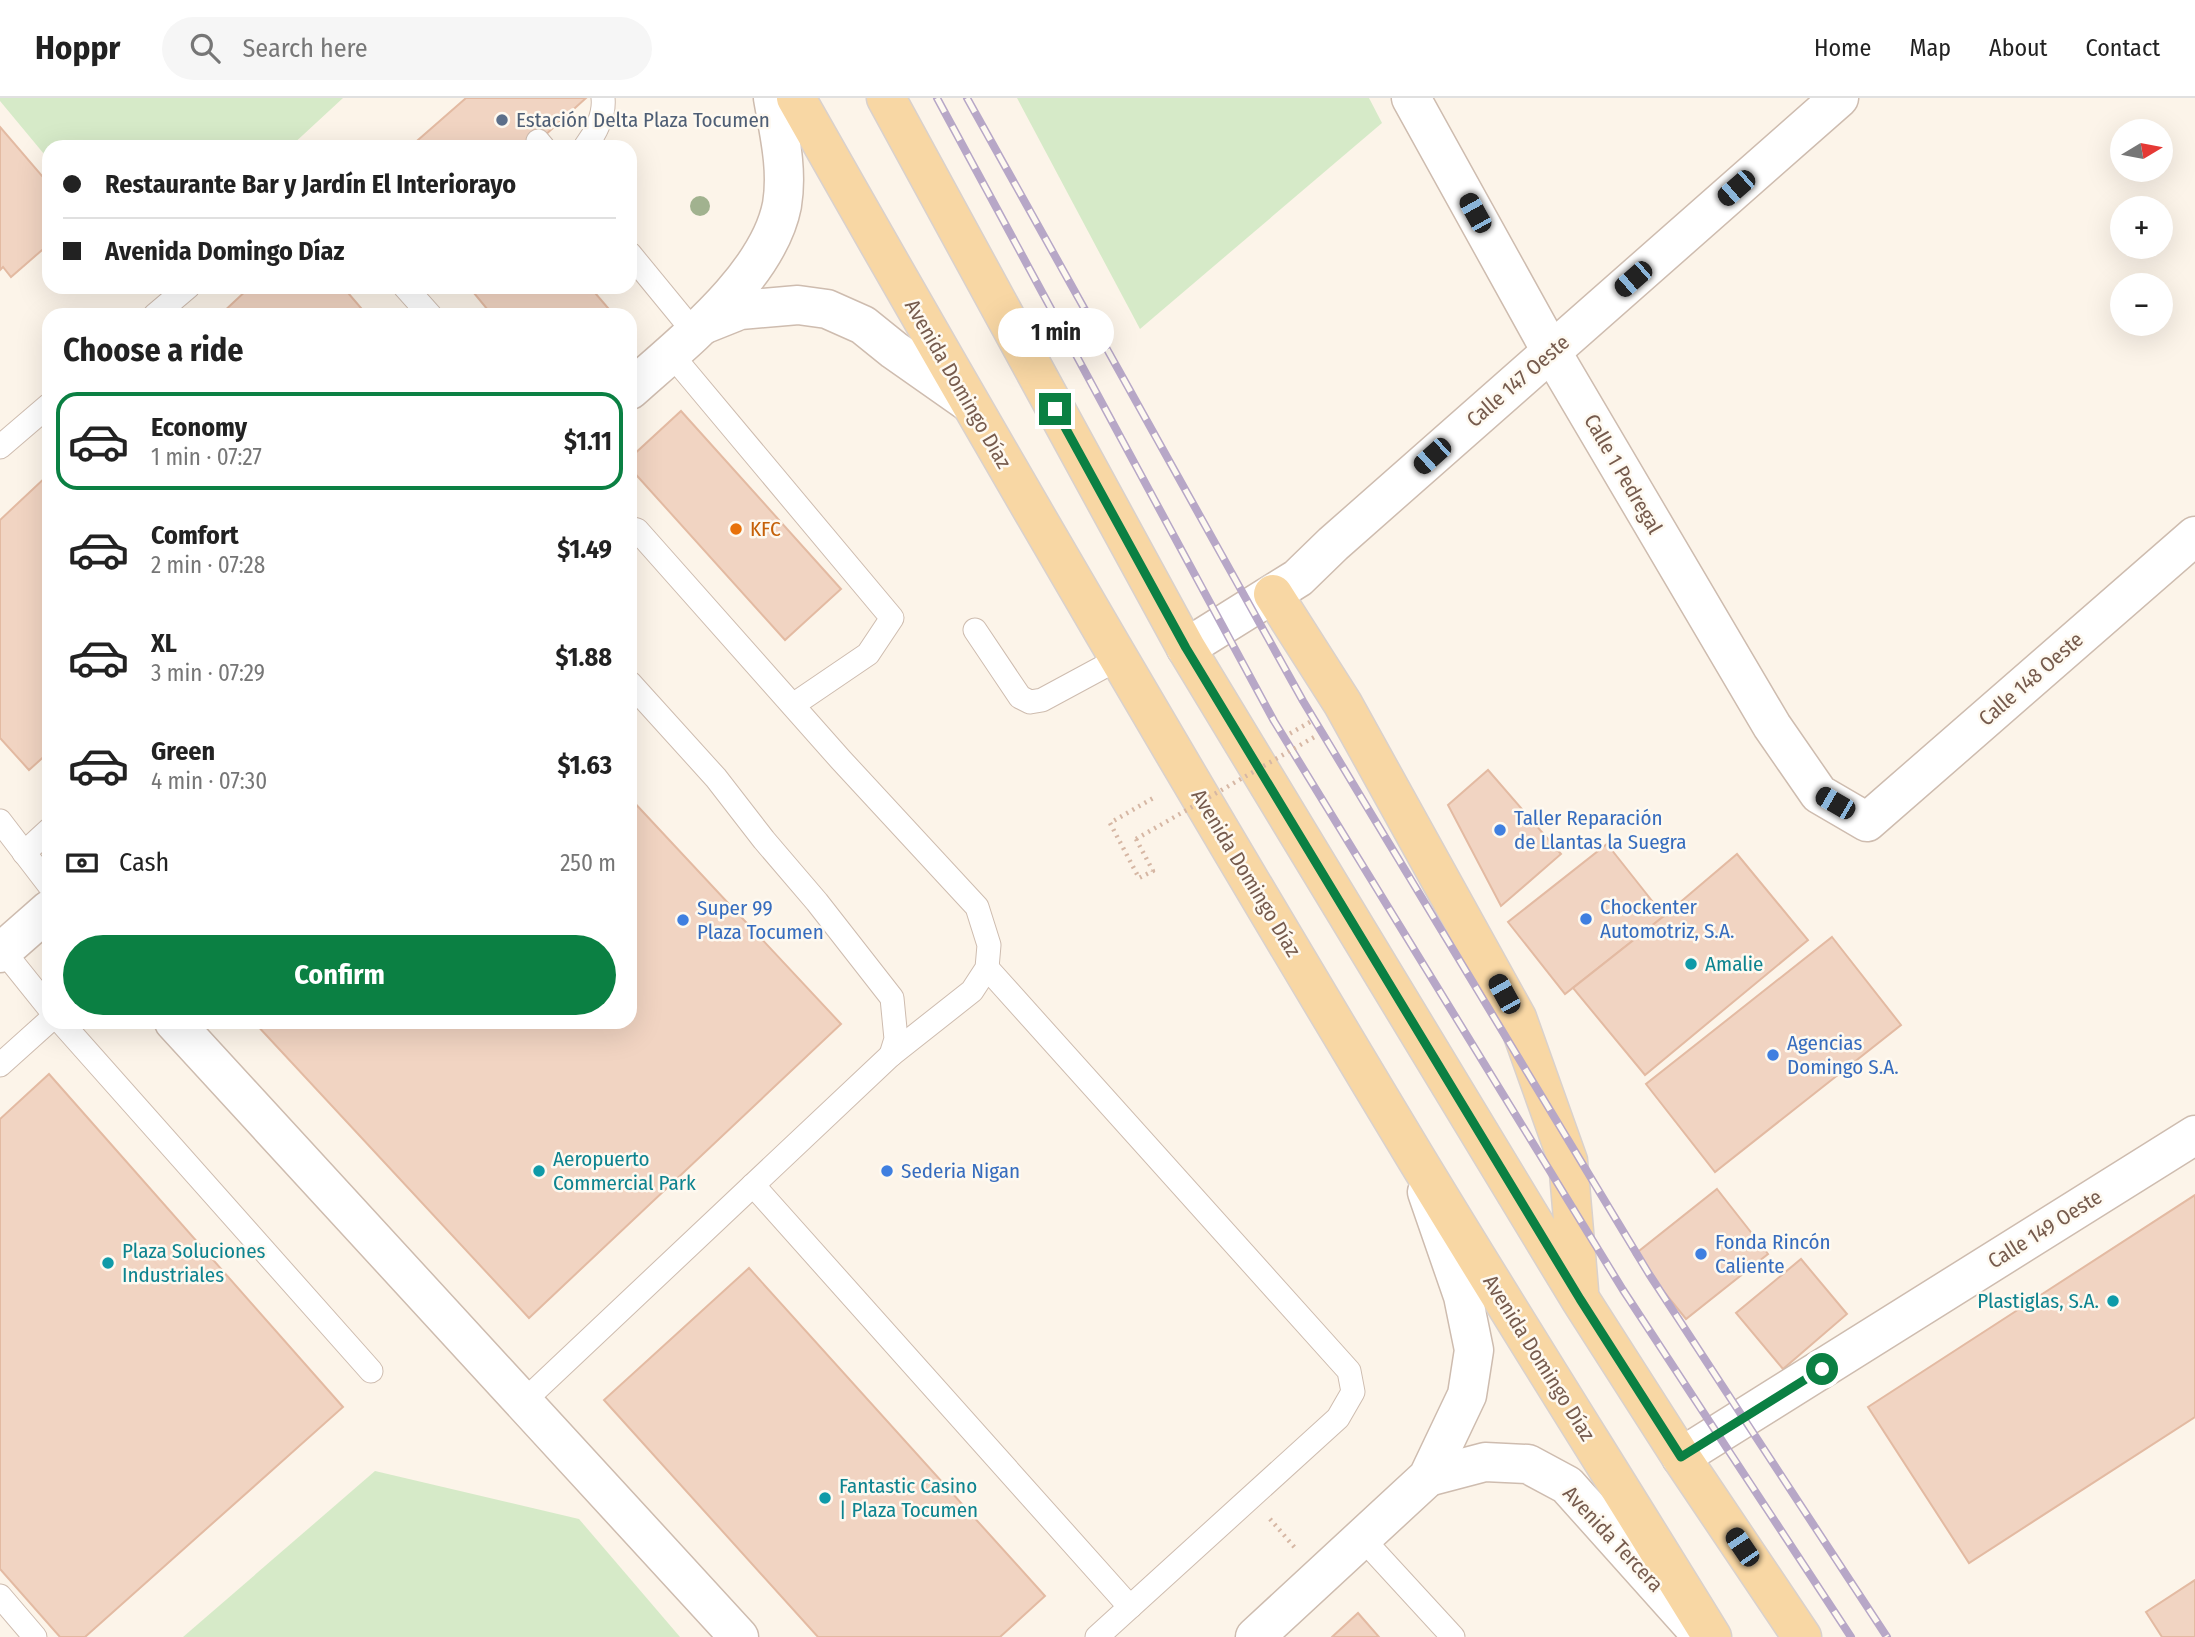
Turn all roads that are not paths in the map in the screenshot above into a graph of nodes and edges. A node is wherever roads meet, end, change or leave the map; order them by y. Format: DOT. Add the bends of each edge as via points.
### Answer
graph roads {
  1 [pos="603,98"];
  2 [pos="773,98"];
  3 [pos="796,98"];
  4 [pos="886,98"];
  5 [pos="1411,98"];
  6 [pos="1839,98"];
  7 [pos="590,140"];
  8 [pos="637,264"];
  9 [pos="180,294"];
  10 [pos="411,294"];
  11 [pos="163,308"];
  12 [pos="424,308"];
  13 [pos="689,337"];
  14 [pos="1551,351"];
  15 [pos="637,384"];
  16 [pos="968,402"];
  17 [pos="42,411"];
  18 [pos="0,447"];
  19 [pos="637,530"];
  20 [pos="2195,536"];
  21 [pos="1273,594"];
  22 [pos="975,630"];
  23 [pos="1186,648"];
  24 [pos="1118,659"];
  25 [pos="637,691"];
  26 [pos="793,705"];
  27 [pos="0,821"];
  28 [pos="1867,822"];
  29 [pos="42,836"];
  30 [pos="24,853"];
  31 [pos="42,876"];
  32 [pos="42,916"];
  33 [pos="1,950"];
  34 [pos="987,968"];
  35 [pos="42,1000"];
  36 [pos="42,1027"];
  37 [pos="67,1029"];
  38 [pos="180,1029"];
  39 [pos="891,1055"];
  40 [pos="0,1065"];
  41 [pos="2195,1135"];
  42 [pos="1415,1157"];
  43 [pos="752,1185"];
  44 [pos="1580,1299"];
  45 [pos="370,1371"];
  46 [pos="523,1402"];
  47 [pos="1681,1457"];
  48 [pos="1428,1477"];
  49 [pos="1362,1538"];
  50 [pos="0,1596"];
  51 [pos="1130,1607"];
  52 [pos="35,1637"];
  53 [pos="740,1637"];
  54 [pos="1097,1637"];
  55 [pos="1255,1637"];
  56 [pos="1453,1637"];
  57 [pos="1702,1637"];
  58 [pos="1712,1637"];
  59 [pos="1802,1637"];
  1 -- 7 [label="lane"];
  2 -- 13 [label="street" via="783,155 778,219 762,256"];
  3 -- 16 [label="main road, Avenida Domingo Díaz"];
  4 -- 23 [label="main road"];
  5 -- 14 [label="street, Calle 1 Pedregal"];
  6 -- 14 [label="street, Calle 147 Oeste"];
  8 -- 13 [label="lane"];
  9 -- 11 [label="lane"];
  10 -- 12 [label="lane"];
  13 -- 15 [label="street"];
  13 -- 16 [label="street" via="740,310 798,305 827,309 863,325"];
  13 -- 26 [label="lane" via="892,618 868,654"];
  14 -- 21 [label="street, Calle 147 Oeste" via="1298,578"];
  14 -- 28 [label="street, Calle 1 Pedregal" via="1772,726 1819,794"];
  16 -- 24 [label="main road, Avenida Domingo Díaz"];
  17 -- 18 [label="lane"];
  19 -- 26 [label="lane"];
  20 -- 28 [label="street, Calle 148 Oeste"];
  21 -- 23 [label="street, Calle 147 Oeste"];
  21 -- 44 [label="main road" via="1343,704 1517,1018 1568,1161"];
  22 -- 24 [label="lane" via="1020,697 1030,702"];
  23 -- 44 [label="main road"];
  24 -- 42 [label="main road, Avenida Domingo Díaz"];
  25 -- 39 [label="lane" via="716,778 892,998 896,1039"];
  26 -- 34 [label="lane" via="976,906 989,945"];
  27 -- 30 [label="lane"];
  29 -- 30 [label="lane"];
  30 -- 31 [label="lane"];
  32 -- 33 [label="street"];
  33 -- 35 [label="lane"];
  34 -- 39 [label="lane" via="972,991"];
  34 -- 51 [label="lane" via="1349,1371 1353,1392 1338,1418"];
  36 -- 40 [label="lane"];
  37 -- 45 [label="lane"];
  38 -- 46 [label="street"];
  39 -- 43 [label="lane"];
  41 -- 47 [label="street, Calle 149 Oeste"];
  42 -- 48 [label="street, Avenida Tercera" via="1463,1296 1474,1350 1467,1395"];
  42 -- 58 [label="main road, Avenida Domingo Díaz"];
  43 -- 46 [label="lane"];
  43 -- 51 [label="lane"];
  44 -- 47 [label="main road"];
  46 -- 53 [label="street"];
  47 -- 59 [label="main road"];
  48 -- 49 [label="street, Avenida Tercera"];
  48 -- 57 [label="street, Avenida Tercera" via="1485,1462 1528,1464 1567,1485"];
  49 -- 55 [label="street, Avenida Tercera"];
  49 -- 56 [label="lane"];
  50 -- 52 [label="lane"];
  51 -- 54 [label="lane"];
}
